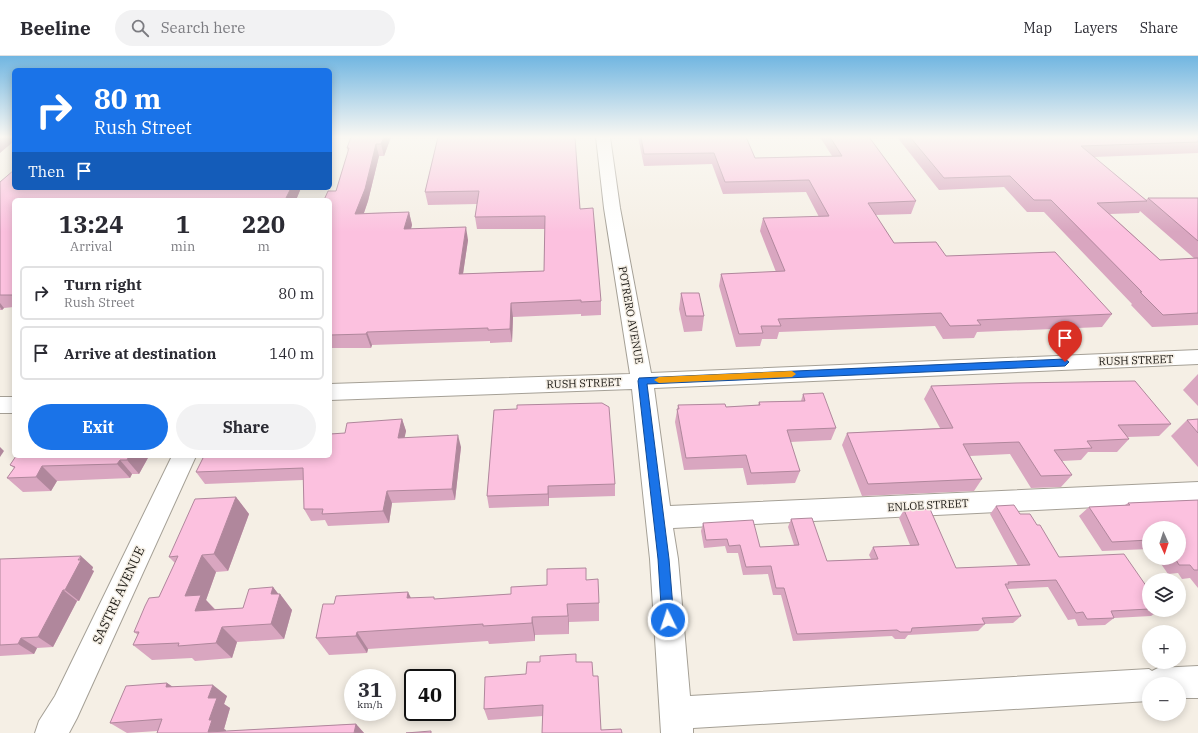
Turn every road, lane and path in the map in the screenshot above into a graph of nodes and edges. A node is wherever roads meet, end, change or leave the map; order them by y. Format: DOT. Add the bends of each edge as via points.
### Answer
graph roads {
  1 [pos="607,169"];
  2 [pos="1198,357"];
  3 [pos="642,381"];
  4 [pos="332,392"];
  5 [pos="0,405"];
  6 [pos="12,405"];
  7 [pos="183,458"];
  8 [pos="1198,492"];
  9 [pos="658,518"];
  10 [pos="1198,682"];
  11 [pos="1186,683"];
  12 [pos="1142,686"];
  13 [pos="676,723"];
  14 [pos="51,733"];
  1 -- 3 [label="street, POTRERO AVENUE"];
  2 -- 3 [label="street, RUSH STREET"];
  3 -- 4 [label="street, RUSH STREET"];
  3 -- 9 [label="street, POTRERO AVENUE"];
  5 -- 6 [label="street"];
  7 -- 14 [label="street, SASTRE AVENUE" via="66,707"];
  8 -- 9 [label="street, ENLOE STREET"];
  9 -- 13 [label="street, POTRERO AVENUE" via="664,559"];
  10 -- 11 [label="street"];
  12 -- 13 [label="street"];
}
